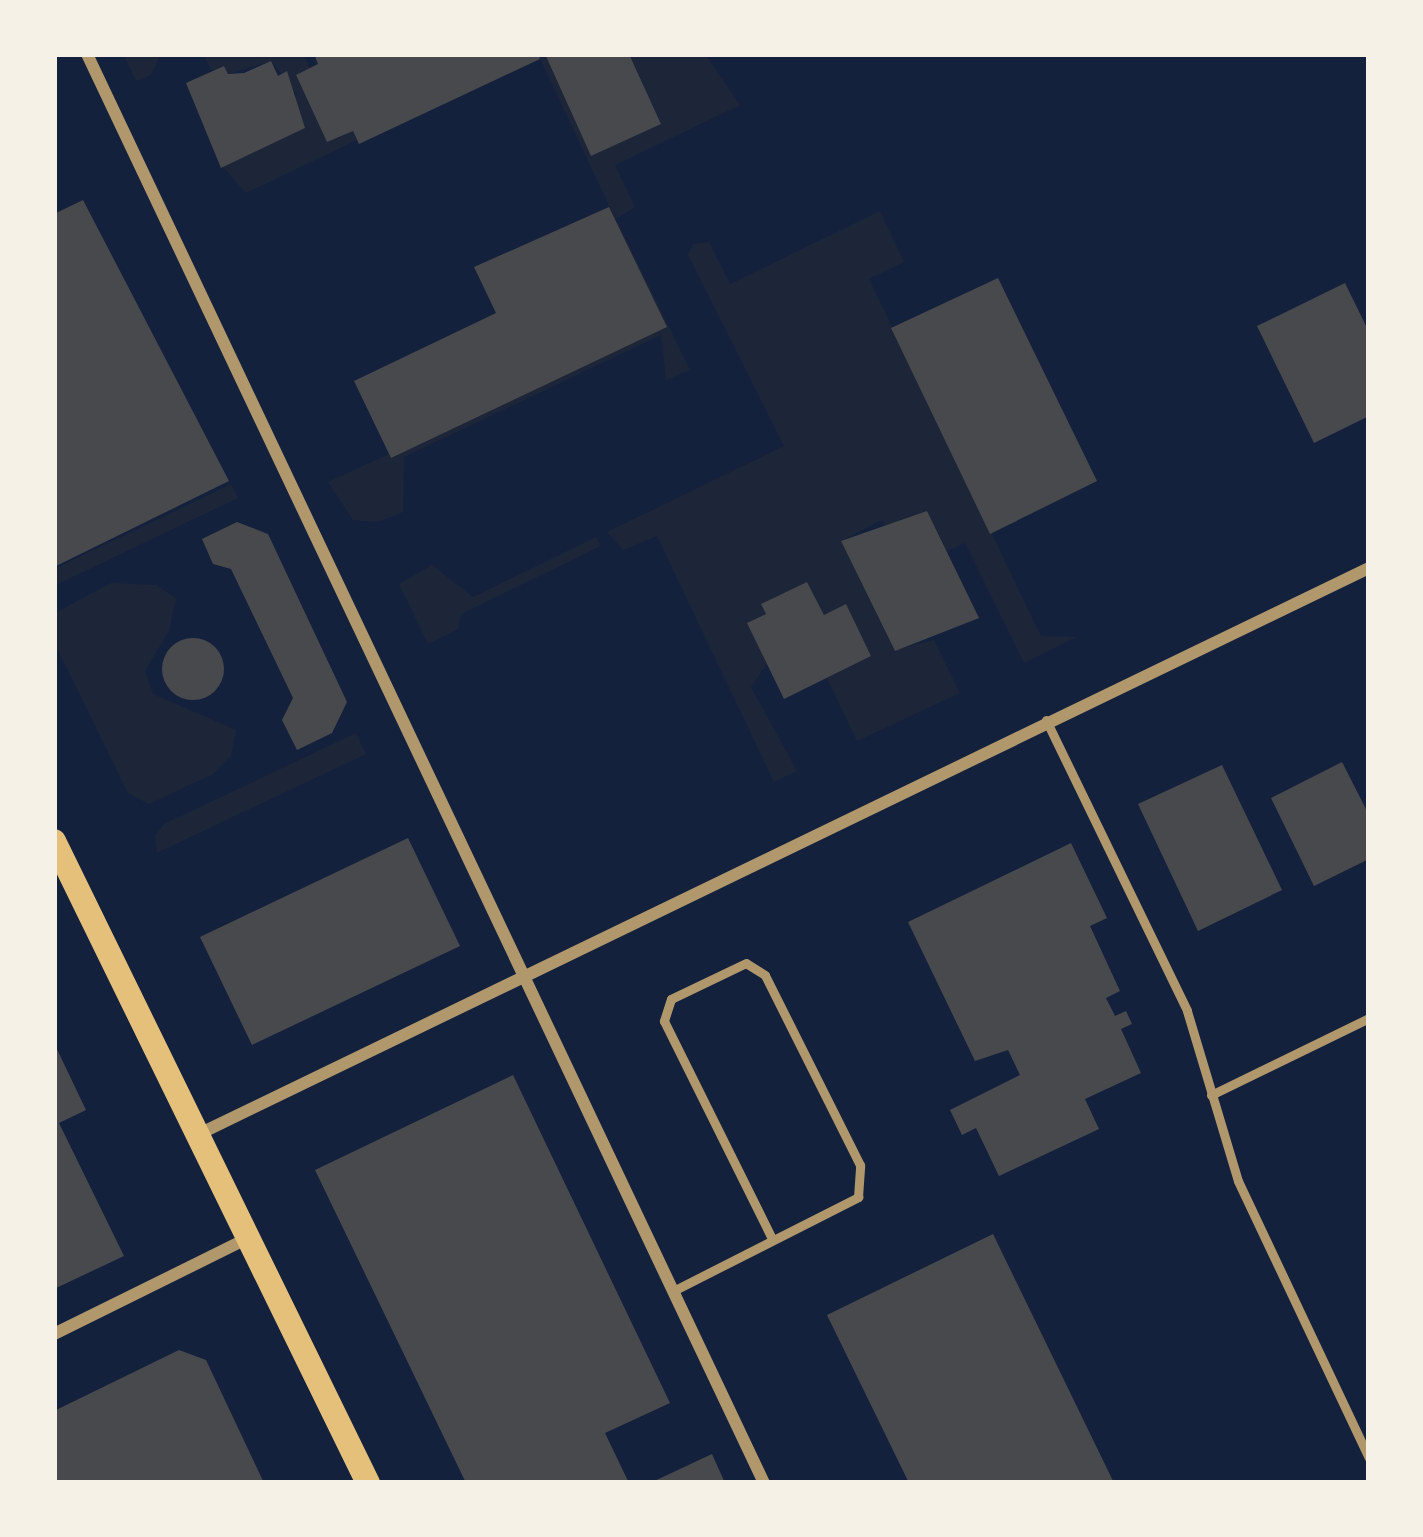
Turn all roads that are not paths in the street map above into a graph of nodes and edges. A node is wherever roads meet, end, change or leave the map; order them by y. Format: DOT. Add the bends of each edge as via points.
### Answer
graph roads {
  1 [pos="87,54"];
  2 [pos="1369,568"];
  3 [pos="1046,720"];
  4 [pos="54,841"];
  5 [pos="524,975"];
  6 [pos="1369,1018"];
  7 [pos="1211,1095"];
  8 [pos="199,1134"];
  9 [pos="250,1237"];
  10 [pos="772,1239"];
  11 [pos="673,1291"];
  12 [pos="54,1334"];
  13 [pos="1369,1458"];
  14 [pos="368,1483"];
  15 [pos="764,1483"];
  1 -- 5 [label="street"];
  2 -- 3 [label="street"];
  3 -- 5 [label="street"];
  3 -- 7 [label="lane" via="1187,1011"];
  4 -- 8 [label="main road"];
  5 -- 8 [label="street"];
  5 -- 11 [label="street"];
  6 -- 7 [label="lane"];
  7 -- 13 [label="lane" via="1238,1181"];
  8 -- 9 [label="main road"];
  9 -- 12 [label="street"];
  9 -- 14 [label="main road"];
  10 -- 10 [label="lane" via="858,1197 860,1165 765,975 746,963 671,999 664,1021"];
  10 -- 11 [label="lane"];
  11 -- 15 [label="street"];
}
